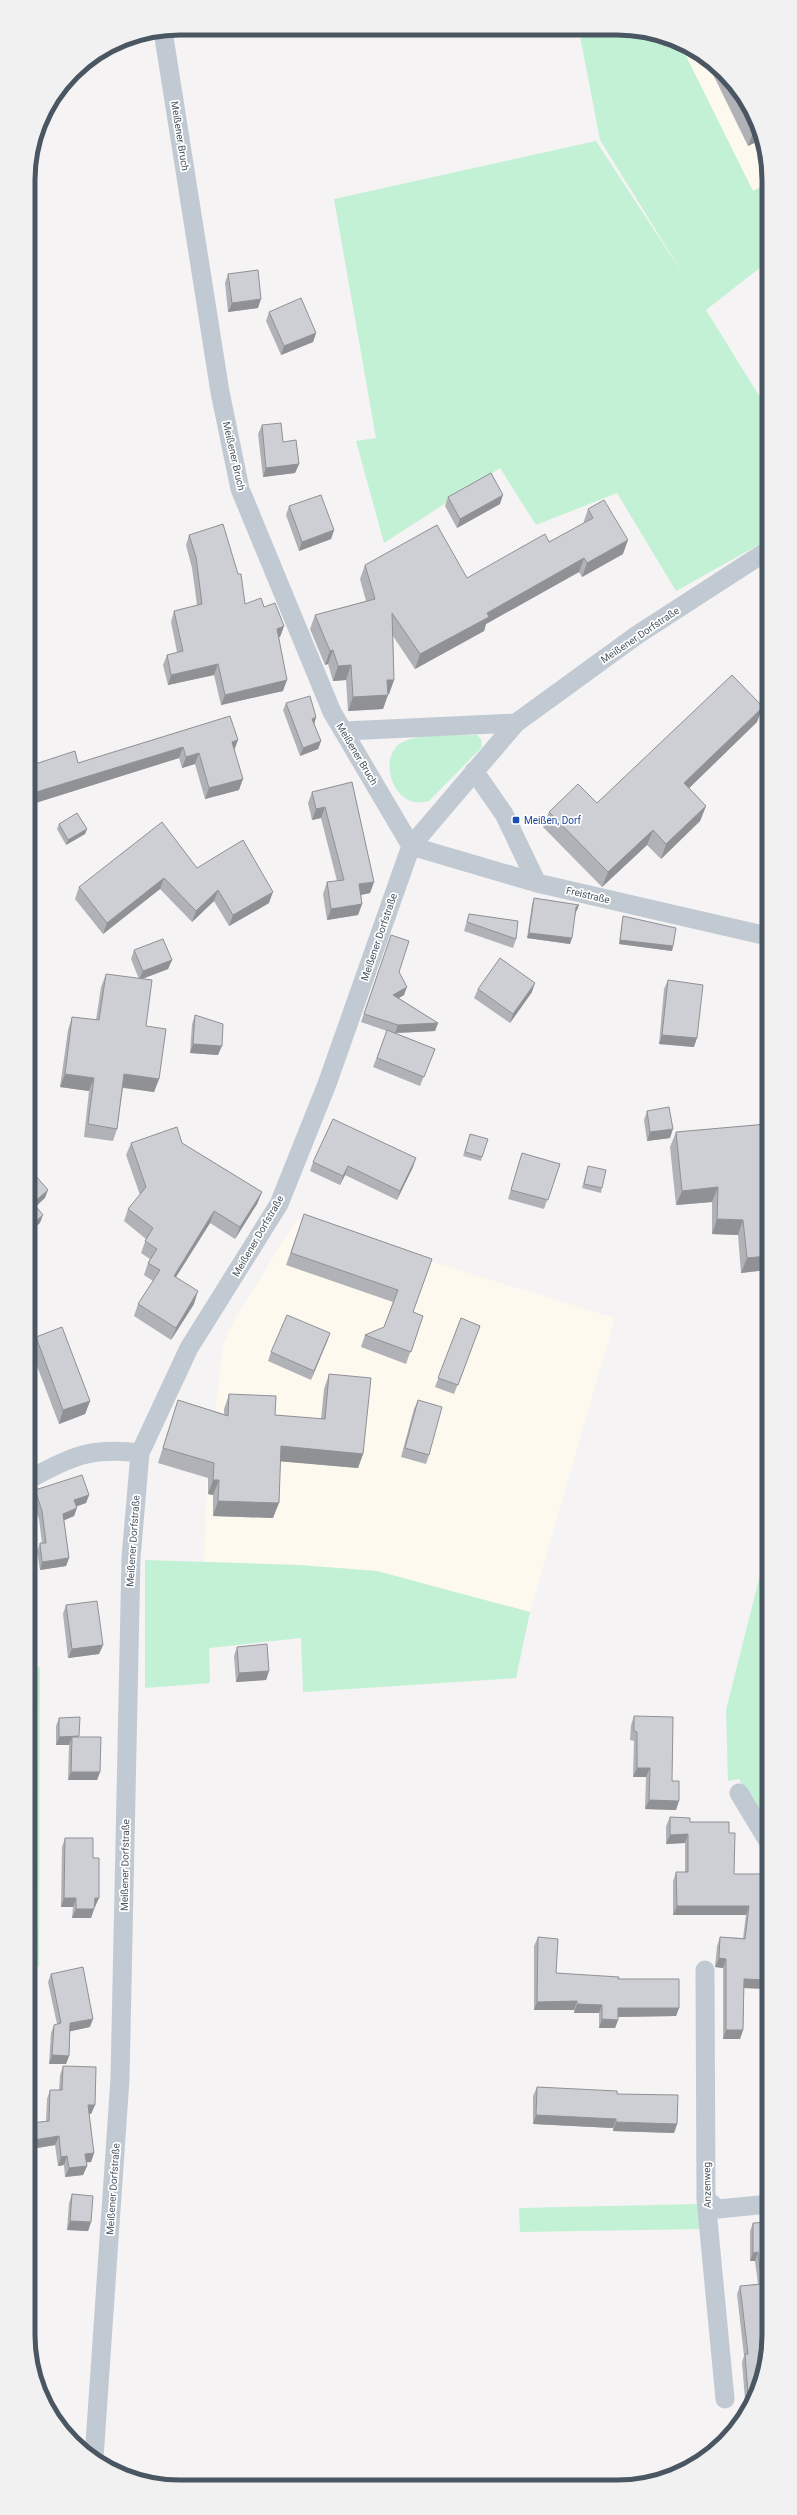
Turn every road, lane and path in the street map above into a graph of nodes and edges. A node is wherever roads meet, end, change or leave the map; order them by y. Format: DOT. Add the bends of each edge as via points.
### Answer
graph roads {
  1 [pos="164,36"];
  2 [pos="762,554"];
  3 [pos="516,723"];
  4 [pos="344,731"];
  5 [pos="474,771"];
  6 [pos="411,846"];
  7 [pos="537,883"];
  8 [pos="762,935"];
  9 [pos="140,1453"];
  10 [pos="35,1476"];
  11 [pos="739,1793"];
  12 [pos="762,1831"];
  13 [pos="706,1970"];
  14 [pos="706,2199"];
  15 [pos="762,2204"];
  16 [pos="725,2398"];
  17 [pos="94,2452"];
  1 -- 4 [label="street, Meißener Bruch" via="220,392 240,489 332,712"];
  2 -- 3 [label="street, Meißener Dorfstraße" via="637,635"];
  3 -- 4 [label="street"];
  3 -- 5 [label="street, Meißener Dorfstraße"];
  4 -- 6 [label="street, Meißener Bruch"];
  5 -- 6 [label="street, Meißener Dorfstraße"];
  5 -- 7 [label="street" via="504,814"];
  6 -- 7 [label="street, Freistraße"];
  6 -- 9 [label="street, Meißener Dorfstraße" via="327,1084 279,1204 189,1348"];
  7 -- 8 [label="street, Freistraße"];
  9 -- 10 [label="street" via="92,1451 60,1463"];
  9 -- 17 [label="street, Meißener Dorfstraße" via="131,1558 120,2078"];
  11 -- 12 [label="street"];
  13 -- 14 [label="street, Anzenweg"];
  14 -- 15 [label="street" via="718,2208"];
  14 -- 16 [label="street, Anzenweg"];
}
